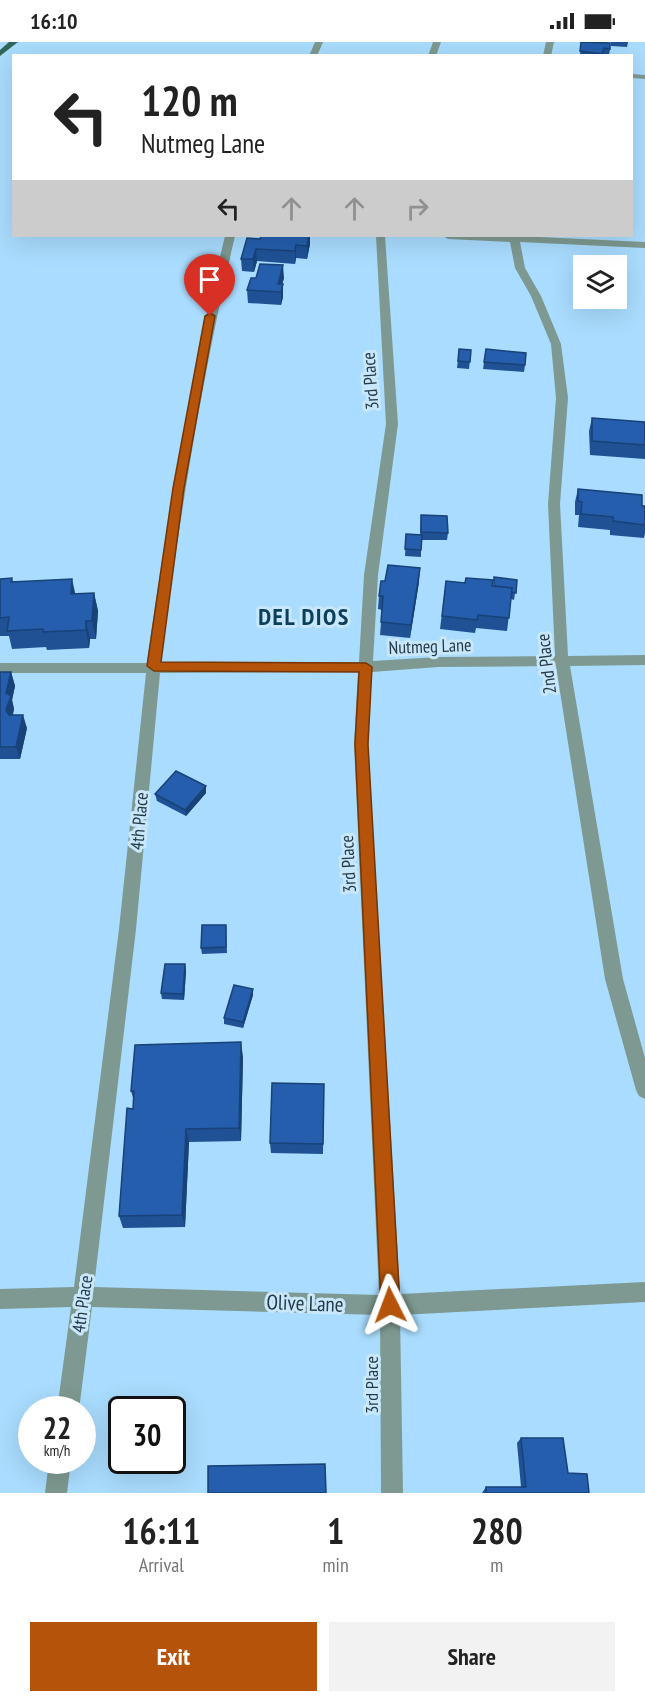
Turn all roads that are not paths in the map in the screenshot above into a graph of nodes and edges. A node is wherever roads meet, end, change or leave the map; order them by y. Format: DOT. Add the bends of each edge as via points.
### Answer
graph roads {
  1 [pos="14,42"];
  2 [pos="0,54"];
  3 [pos="230,237"];
  4 [pos="380,237"];
  5 [pos="513,237"];
  6 [pos="645,245"];
  7 [pos="645,660"];
  8 [pos="562,662"];
  9 [pos="154,666"];
  10 [pos="366,667"];
  11 [pos="0,668"];
  12 [pos="645,1090"];
  13 [pos="645,1292"];
  14 [pos="84,1297"];
  15 [pos="0,1299"];
  16 [pos="390,1305"];
  17 [pos="70,1396"];
  18 [pos="58,1474"];
  19 [pos="56,1493"];
  20 [pos="392,1493"];
  1 -- 2 [label="main road"];
  3 -- 9 [label="street, 4th Place" via="210,316 179,488"];
  4 -- 10 [label="street, 3rd Place" via="392,424 371,575"];
  5 -- 6 [label="street"];
  5 -- 8 [label="street, 2nd Place" via="520,268 556,344 562,398 554,504"];
  7 -- 8 [label="street, Nutmeg Lane"];
  8 -- 10 [label="street, Nutmeg Lane" via="438,662"];
  8 -- 12 [label="street, 2nd Place" via="614,979"];
  9 -- 10 [label="street, Nutmeg Lane"];
  9 -- 11 [label="street, Nutmeg Lane"];
  9 -- 14 [label="street, 4th Place" via="136,858"];
  10 -- 16 [label="street, 3rd Place" via="361,744"];
  13 -- 16 [label="street, Olive Lane"];
  14 -- 15 [label="street, Olive Lane"];
  14 -- 16 [label="street, Olive Lane"];
  14 -- 17 [label="street, 4th Place"];
  16 -- 20 [label="street, 3rd Place"];
  18 -- 19 [label="street"];
}
